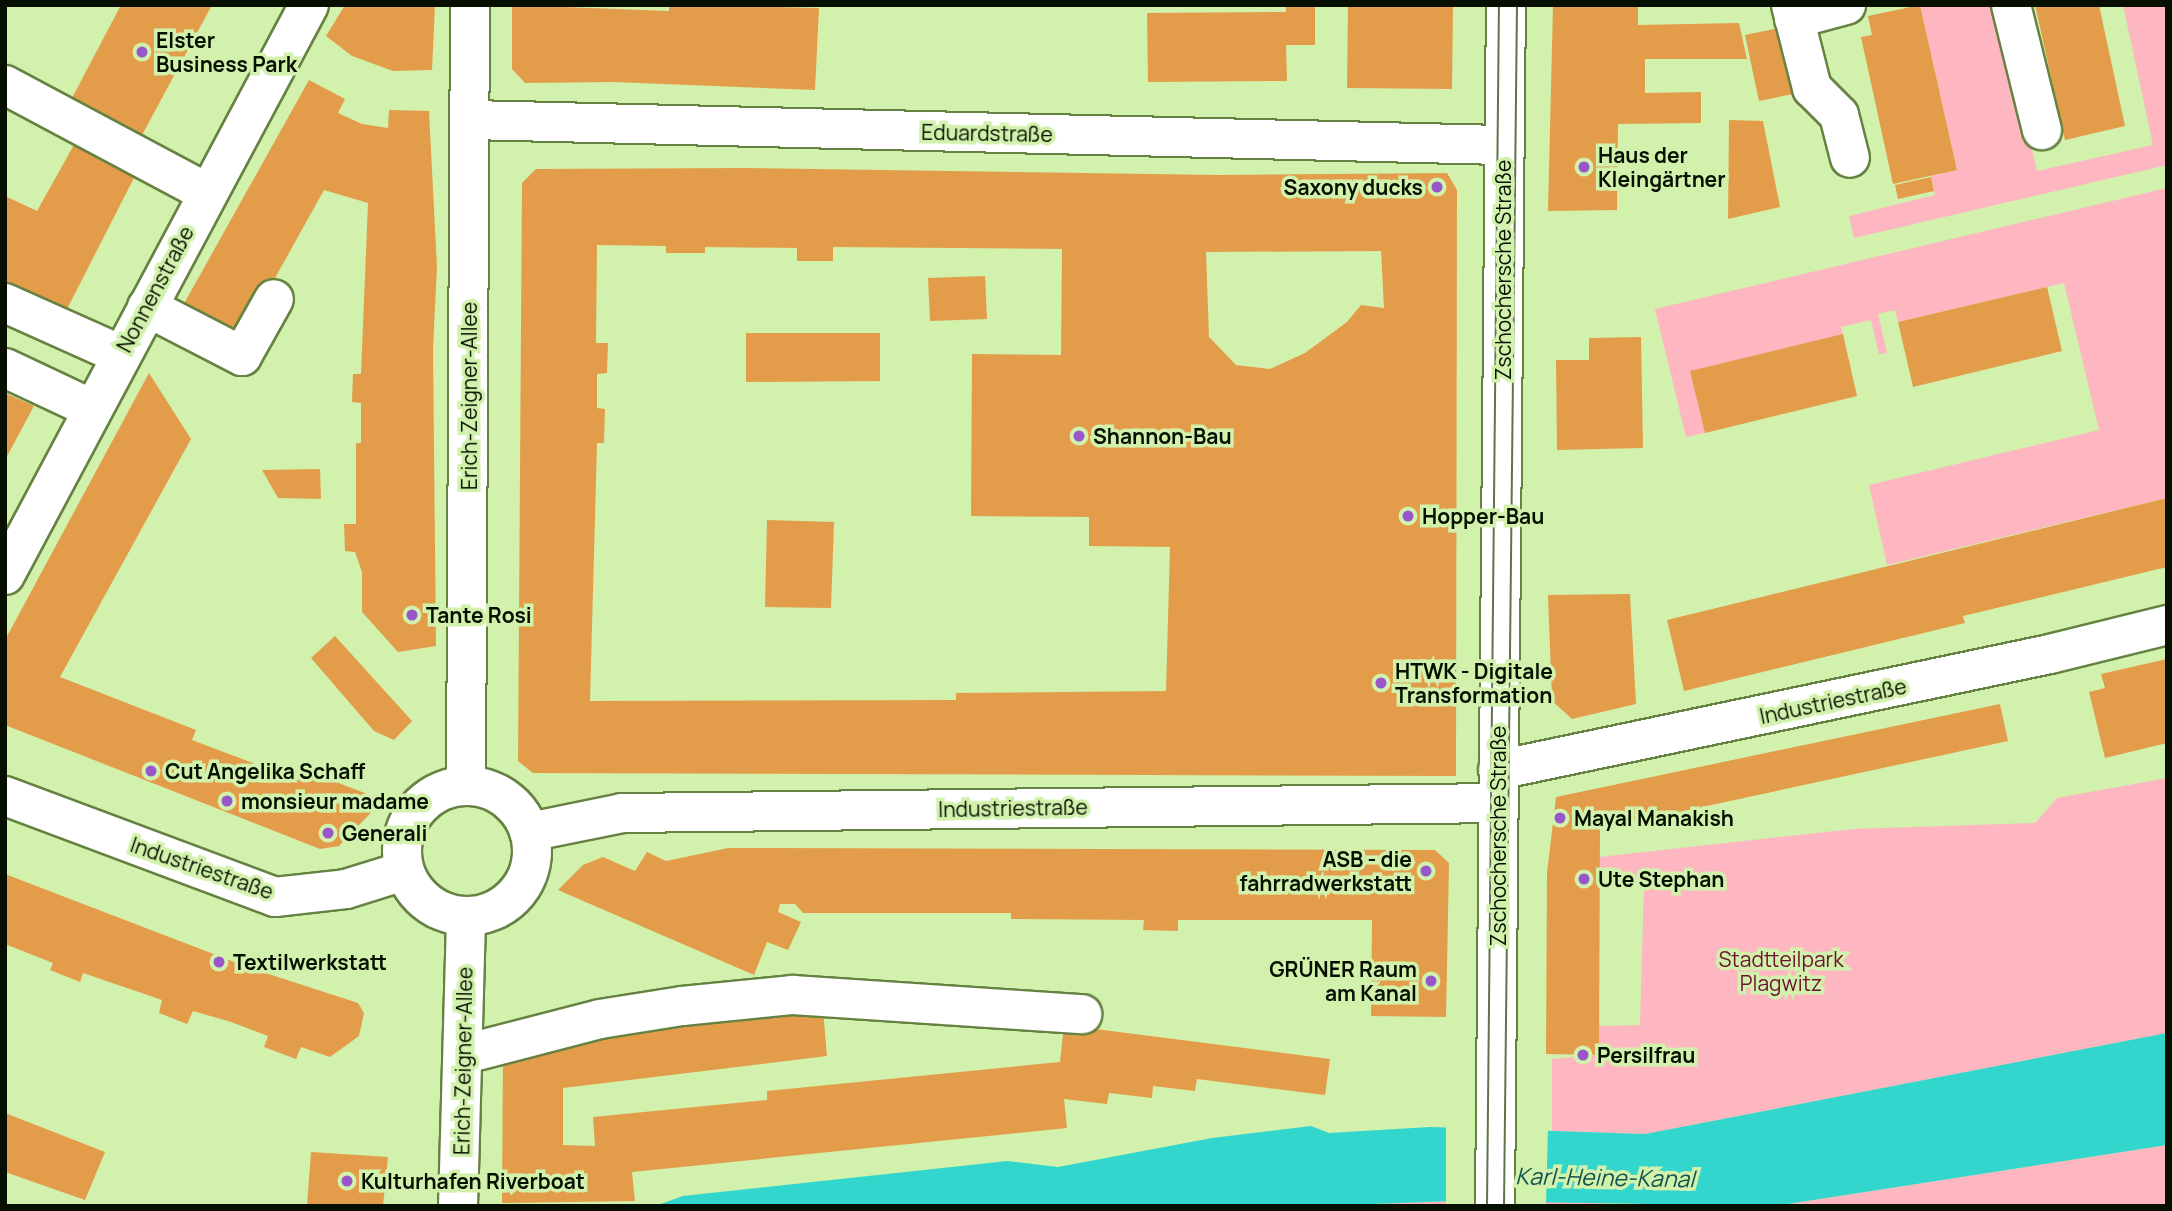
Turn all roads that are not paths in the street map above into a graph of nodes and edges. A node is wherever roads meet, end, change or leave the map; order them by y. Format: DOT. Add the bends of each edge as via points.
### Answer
graph roads {
  1 [pos="309,5"];
  2 [pos="470,5"];
  3 [pos="1506,5"];
  4 [pos="1846,5"];
  5 [pos="2011,5"];
  6 [pos="1792,12"];
  7 [pos="5,85"];
  8 [pos="471,120"];
  9 [pos="2042,130"];
  10 [pos="1504,145"];
  11 [pos="1850,158"];
  12 [pos="207,193"];
  13 [pos="274,299"];
  14 [pos="5,303"];
  15 [pos="147,307"];
  16 [pos="121,355"];
  17 [pos="5,368"];
  18 [pos="92,409"];
  19 [pos="5,575"];
  20 [pos="2167,625"];
  21 [pos="466,786"];
  22 [pos="1498,787"];
  23 [pos="5,796"];
  24 [pos="529,832"];
  25 [pos="404,871"];
  26 [pos="466,917"];
  27 [pos="1082,1014"];
  28 [pos="465,1054"];
  29 [pos="458,1206"];
  30 [pos="1495,1206"];
  1 -- 12 [label="street, Nonnenstraße"];
  2 -- 8 [label="street, Erich-Zeigner-Allee"];
  3 -- 10 [label="street, Zschochersche Straße"];
  4 -- 6 [label="street"];
  5 -- 9 [label="street"];
  6 -- 11 [label="street" via="1812,88 1839,115"];
  7 -- 12 [label="street"];
  8 -- 10 [label="street, Eduardstraße"];
  8 -- 21 [label="street, Erich-Zeigner-Allee"];
  10 -- 22 [label="street, Zschochersche Straße"];
  12 -- 15 [label="street, Nonnenstraße"];
  13 -- 15 [label="street" via="242,356"];
  14 -- 16 [label="street"];
  15 -- 16 [label="street, Nonnenstraße"];
  16 -- 18 [label="street, Nonnenstraße"];
  17 -- 18 [label="street"];
  18 -- 19 [label="street, Nonnenstraße"];
  20 -- 22 [label="street, Industriestraße"];
  21 -- 24 [label="street" via="505,798"];
  21 -- 25 [label="street" via="444,789 412,816 403,834"];
  22 -- 24 [label="street, Industriestraße" via="622,813"];
  22 -- 30 [label="street, Zschochersche Straße"];
  23 -- 25 [label="street, Industriestraße" via="275,897 346,889"];
  24 -- 26 [label="street" via="531,863 519,892 504,906"];
  25 -- 26 [label="street" via="428,904"];
  26 -- 28 [label="street, Erich-Zeigner-Allee"];
  27 -- 28 [label="street" via="793,995 558,1027"];
  28 -- 29 [label="street, Erich-Zeigner-Allee"];
}
